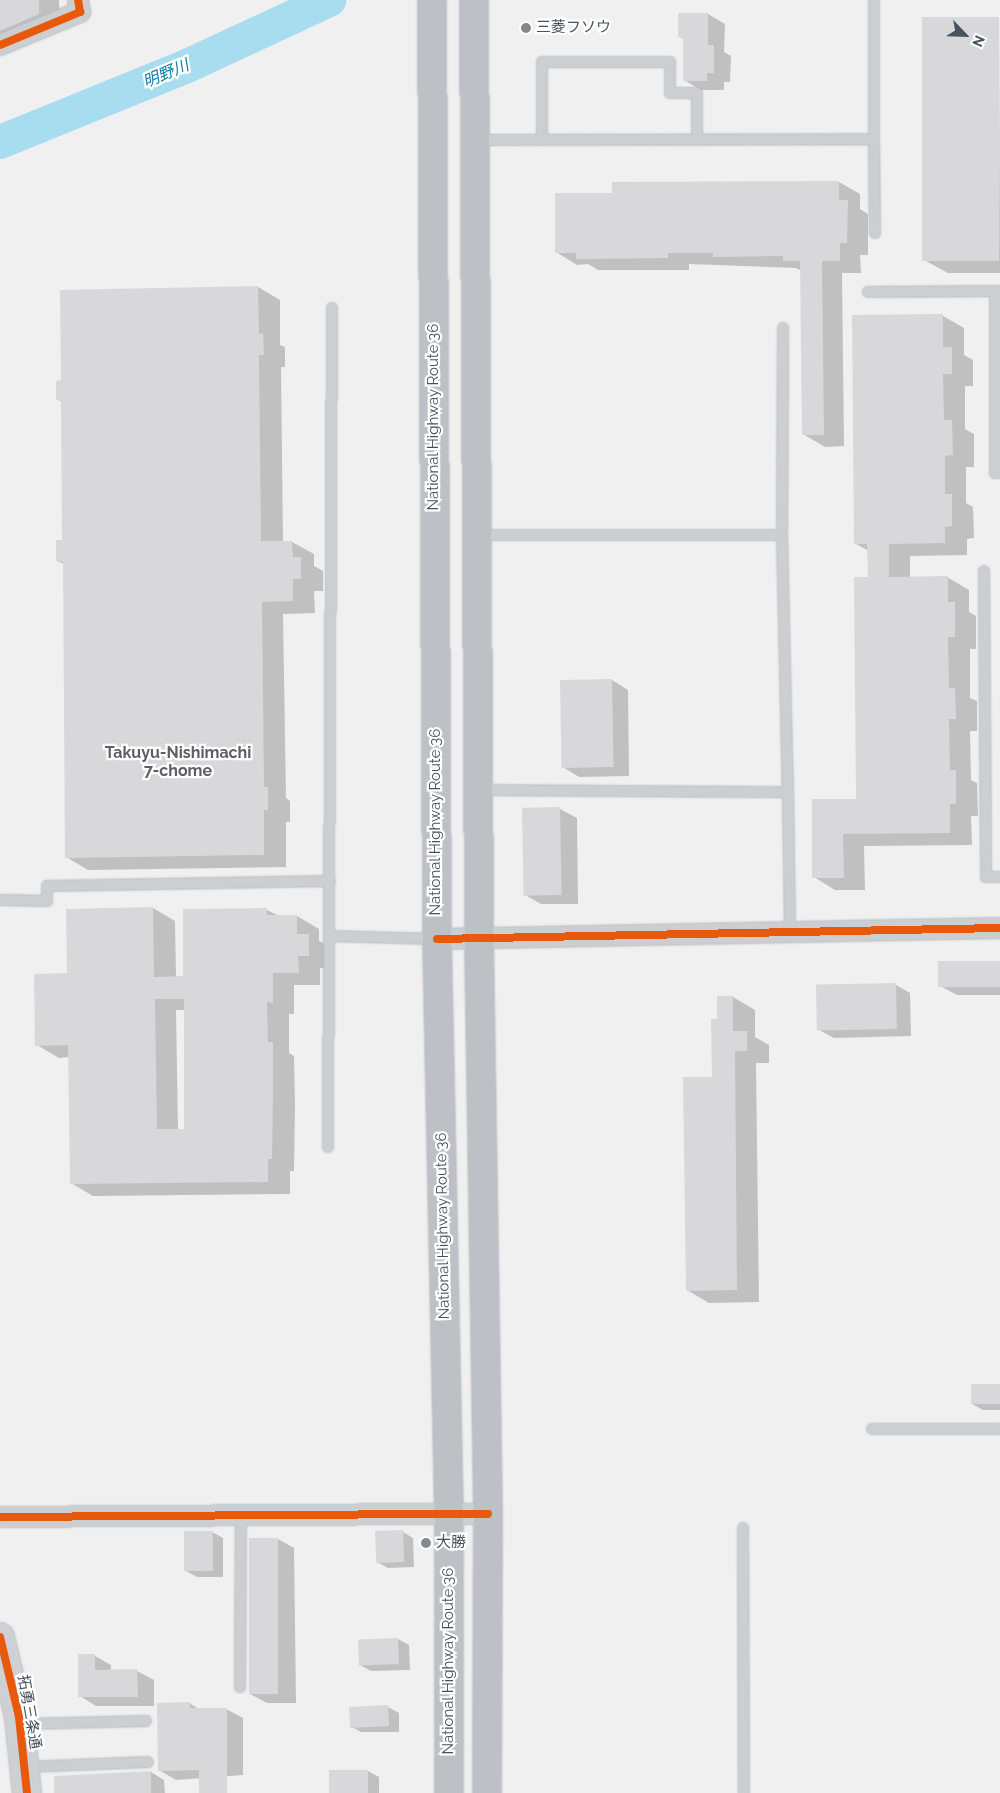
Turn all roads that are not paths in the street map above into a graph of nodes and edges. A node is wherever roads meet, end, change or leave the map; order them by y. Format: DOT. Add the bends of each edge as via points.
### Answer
graph roads {
  1 [pos="78,0"];
  2 [pos="432,0"];
  3 [pos="474,0"];
  4 [pos="874,0"];
  5 [pos="0,45"];
  6 [pos="874,139"];
  7 [pos="476,140"];
  8 [pos="542,140"];
  9 [pos="697,140"];
  10 [pos="875,233"];
  11 [pos="868,292"];
  12 [pos="997,292"];
  13 [pos="332,308"];
  14 [pos="783,328"];
  15 [pos="1000,473"];
  16 [pos="478,535"];
  17 [pos="782,535"];
  18 [pos="984,571"];
  19 [pos="478,790"];
  20 [pos="788,792"];
  21 [pos="1000,877"];
  22 [pos="330,881"];
  23 [pos="0,900"];
  24 [pos="1000,928"];
  25 [pos="790,930"];
  26 [pos="329,936"];
  27 [pos="437,939"];
  28 [pos="479,939"];
  29 [pos="328,1147"];
  30 [pos="872,1429"];
  31 [pos="1000,1429"];
  32 [pos="488,1514"];
  33 [pos="241,1516"];
  34 [pos="449,1516"];
  35 [pos="0,1517"];
  36 [pos="743,1528"];
  37 [pos="0,1637"];
  38 [pos="240,1687"];
  39 [pos="146,1721"];
  40 [pos="20,1724"];
  41 [pos="148,1762"];
  42 [pos="26,1780"];
  43 [pos="449,1793"];
  44 [pos="487,1793"];
  45 [pos="744,1793"];
  1 -- 5 [label="street" via="80,12"];
  2 -- 27 [label="highway, National Highway Route 36"];
  3 -- 7 [label="highway"];
  4 -- 6 [label="lane"];
  6 -- 9 [label="lane"];
  6 -- 10 [label="lane"];
  7 -- 8 [label="lane"];
  7 -- 16 [label="highway"];
  8 -- 9 [label="lane"];
  8 -- 9 [label="lane" via="542,62 670,62 670,93 697,93"];
  11 -- 12 [label="lane"];
  12 -- 15 [label="lane" via="995,473"];
  13 -- 22 [label="lane"];
  14 -- 17 [label="lane"];
  16 -- 17 [label="lane"];
  16 -- 19 [label="highway"];
  17 -- 20 [label="lane"];
  18 -- 21 [label="lane" via="986,877"];
  19 -- 20 [label="lane"];
  19 -- 28 [label="highway"];
  20 -- 25 [label="lane"];
  22 -- 23 [label="lane" via="47,886 47,901"];
  22 -- 26 [label="lane"];
  24 -- 25 [label="street"];
  25 -- 28 [label="street"];
  26 -- 27 [label="lane"];
  26 -- 29 [label="lane"];
  27 -- 28 [label="street"];
  27 -- 34 [label="highway, National Highway Route 36"];
  28 -- 32 [label="highway"];
  30 -- 31 [label="lane"];
  32 -- 34 [label="street"];
  32 -- 44 [label="highway"];
  33 -- 34 [label="street"];
  33 -- 35 [label="street"];
  33 -- 38 [label="lane"];
  34 -- 43 [label="highway, National Highway Route 36"];
  36 -- 45 [label="lane"];
  37 -- 40 [label="street, 拓勇三条通"];
  39 -- 40 [label="lane"];
  40 -- 42 [label="street, 拓勇三条通"];
  41 -- 42 [label="lane"];
}
